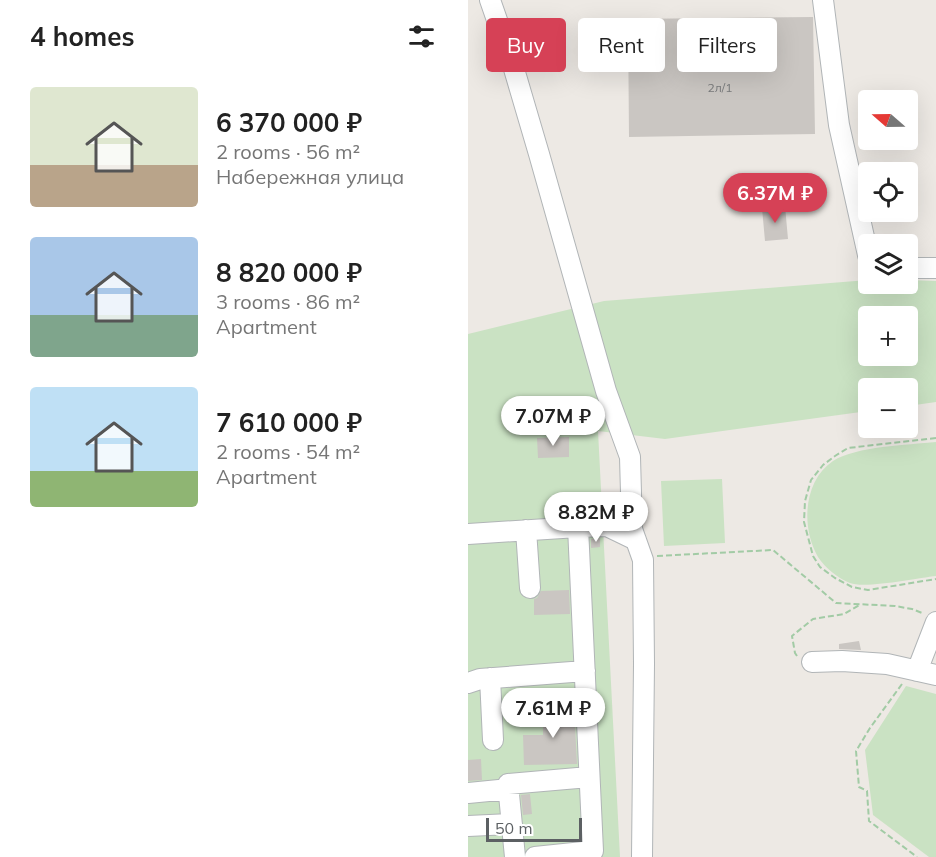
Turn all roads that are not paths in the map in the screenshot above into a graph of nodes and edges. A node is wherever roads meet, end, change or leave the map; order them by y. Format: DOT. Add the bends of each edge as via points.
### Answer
graph roads {
  1 [pos="490,0"];
  2 [pos="823,0"];
  3 [pos="863,234"];
  4 [pos="918,268"];
  5 [pos="936,268"];
  6 [pos="578,527"];
  7 [pos="526,530"];
  8 [pos="468,534"];
  9 [pos="639,548"];
  10 [pos="530,588"];
  11 [pos="932,619"];
  12 [pos="812,662"];
  13 [pos="585,672"];
  14 [pos="922,672"];
  15 [pos="490,678"];
  16 [pos="468,683"];
  17 [pos="494,740"];
  18 [pos="589,777"];
  19 [pos="509,789"];
  20 [pos="468,793"];
  21 [pos="512,824"];
  22 [pos="468,826"];
  23 [pos="596,854"];
  24 [pos="515,857"];
  25 [pos="535,857"];
  26 [pos="642,857"];
  1 -- 9 [label="street" via="514,69 606,391 630,457 632,529"];
  2 -- 3 [label="street" via="839,125"];
  4 -- 5 [label="street"];
  6 -- 7 [label="street"];
  6 -- 9 [label="street" via="607,526"];
  6 -- 13 [label="street"];
  7 -- 8 [label="street"];
  7 -- 10 [label="street"];
  9 -- 26 [label="street" via="644,610"];
  11 -- 14 [label="street"];
  12 -- 14 [label="street" via="887,664"];
  13 -- 15 [label="street"];
  13 -- 18 [label="street"];
  15 -- 16 [label="street"];
  15 -- 17 [label="street"];
  18 -- 19 [label="street" via="508,784"];
  18 -- 23 [label="street"];
  19 -- 20 [label="street"];
  19 -- 21 [label="street"];
  21 -- 22 [label="street"];
  21 -- 24 [label="street"];
  23 -- 25 [label="street"];
}
